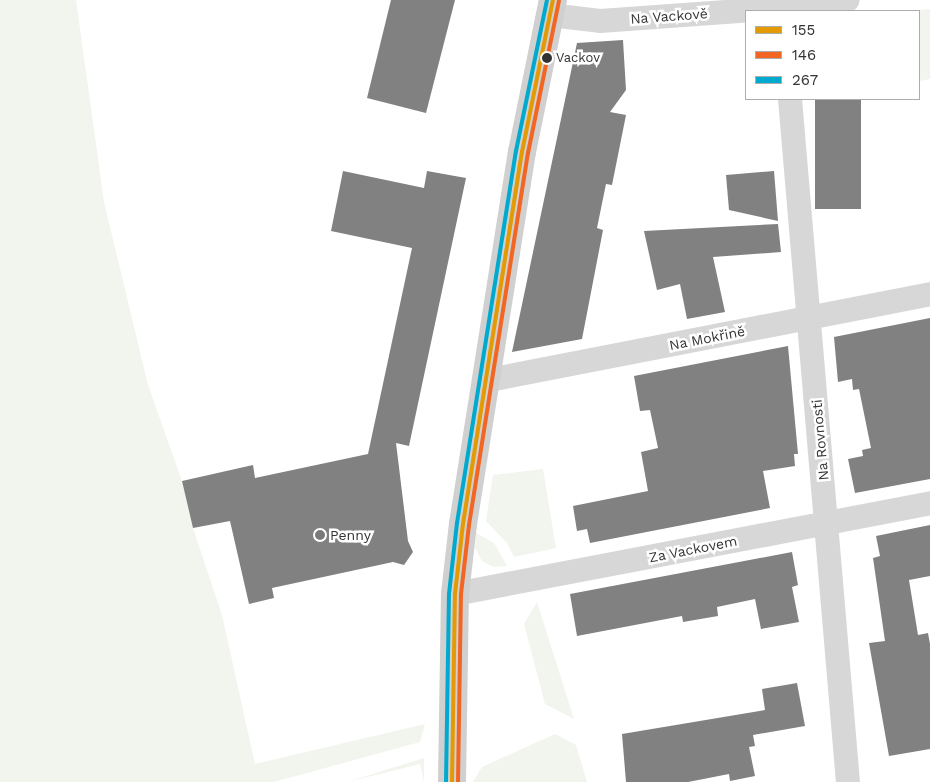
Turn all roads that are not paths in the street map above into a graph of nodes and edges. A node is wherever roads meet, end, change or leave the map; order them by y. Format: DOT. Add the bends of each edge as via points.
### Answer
graph roads {
  1 [pos="848,0"];
  2 [pos="551,7"];
  3 [pos="783,10"];
  4 [pos="745,12"];
  5 [pos="790,100"];
  6 [pos="930,294"];
  7 [pos="809,319"];
  8 [pos="484,380"];
  9 [pos="930,503"];
  10 [pos="828,523"];
  11 [pos="455,594"];
  12 [pos="452,782"];
  13 [pos="848,782"];
  1 -- 3 [label="street, Na Vackově"];
  2 -- 4 [label="street, Na Vackově" via="600,21"];
  2 -- 8 [label="street" via="522,152"];
  5 -- 7 [label="street, Na Rovnosti"];
  6 -- 7 [label="street, Na Mokřině"];
  7 -- 8 [label="street, Na Mokřině"];
  7 -- 10 [label="street, Na Rovnosti"];
  8 -- 11 [label="street"];
  9 -- 10 [label="street, Za Vackovem"];
  10 -- 11 [label="street, Za Vackovem"];
  10 -- 13 [label="street, Na Rovnosti"];
  11 -- 12 [label="street"];
}
